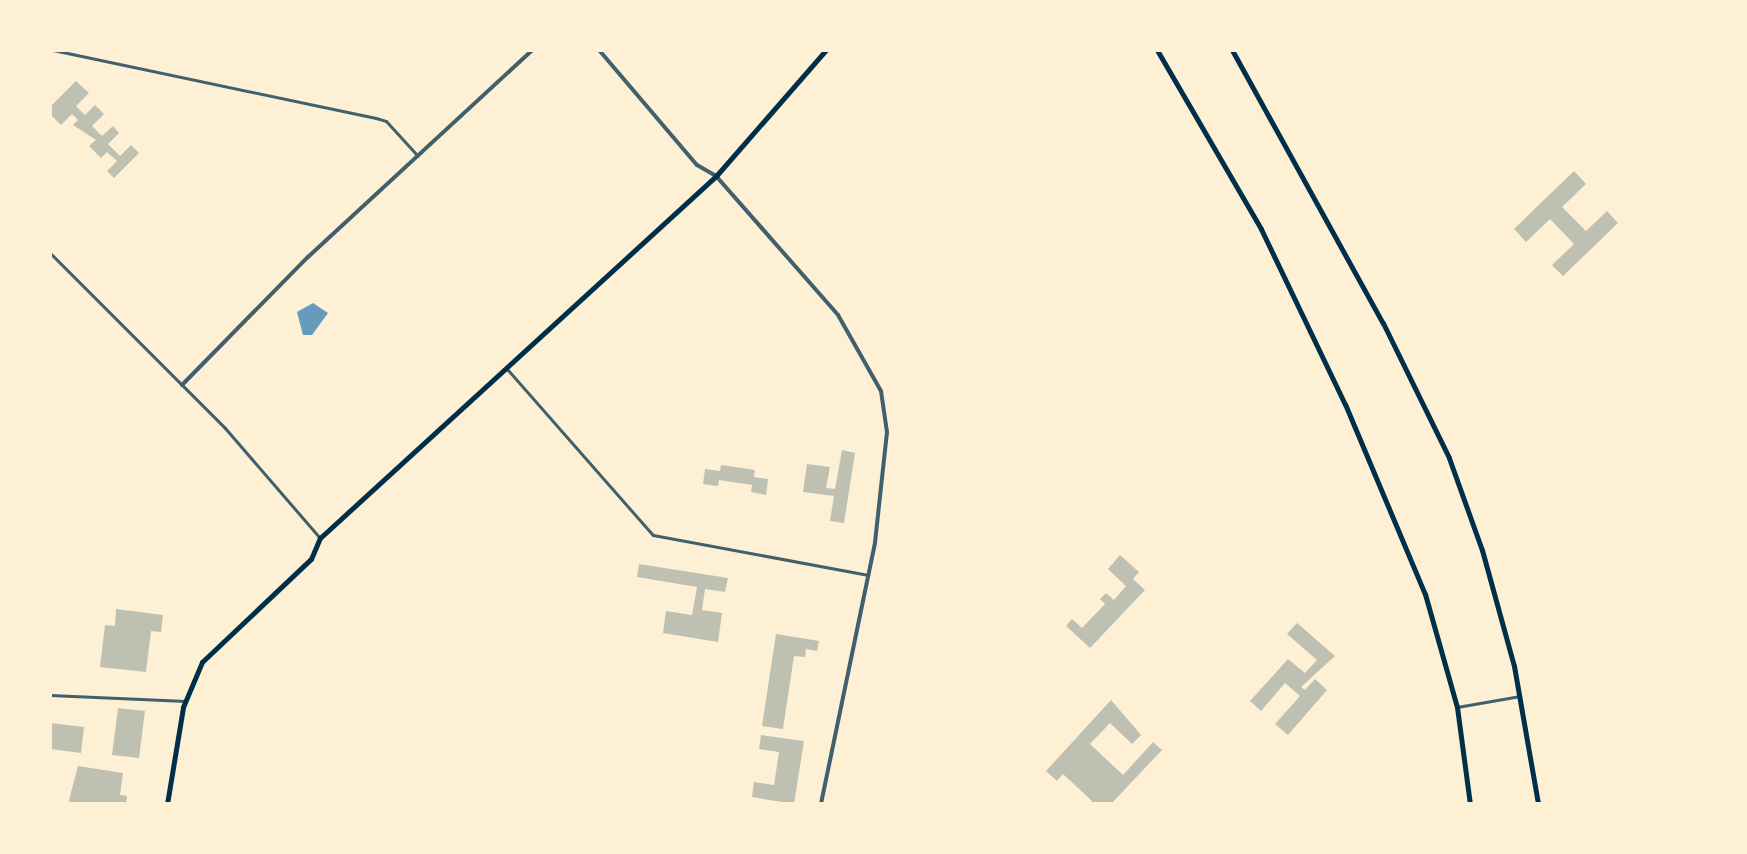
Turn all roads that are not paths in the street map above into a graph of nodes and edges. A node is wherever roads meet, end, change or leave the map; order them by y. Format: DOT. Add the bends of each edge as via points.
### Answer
graph roads {
  1 [pos="53,50"];
  2 [pos="532,50"];
  3 [pos="599,50"];
  4 [pos="826,50"];
  5 [pos="1157,50"];
  6 [pos="1232,50"];
  7 [pos="418,157"];
  8 [pos="716,176"];
  9 [pos="50,253"];
  10 [pos="507,369"];
  11 [pos="182,385"];
  12 [pos="320,538"];
  13 [pos="868,575"];
  14 [pos="50,695"];
  15 [pos="1520,696"];
  16 [pos="186,701"];
  17 [pos="1457,707"];
  18 [pos="167,804"];
  19 [pos="821,804"];
  20 [pos="1470,804"];
  21 [pos="1538,804"];
  1 -- 7 [label="street" via="376,118 386,121"];
  2 -- 7 [label="street"];
  3 -- 8 [label="street" via="697,165"];
  4 -- 8 [label="main road"];
  5 -- 17 [label="main road" via="1261,229 1345,404 1425,594"];
  6 -- 15 [label="main road" via="1383,323 1449,458 1482,550"];
  7 -- 11 [label="street" via="308,257"];
  8 -- 10 [label="main road"];
  8 -- 13 [label="street" via="838,315 881,391 885,467"];
  9 -- 11 [label="street"];
  10 -- 12 [label="main road"];
  10 -- 13 [label="street" via="653,535"];
  11 -- 12 [label="street"];
  12 -- 16 [label="main road" via="311,559 202,662"];
  13 -- 19 [label="street"];
  14 -- 16 [label="street"];
  15 -- 17 [label="street"];
  15 -- 21 [label="main road"];
  16 -- 18 [label="main road"];
  17 -- 20 [label="main road"];
}
